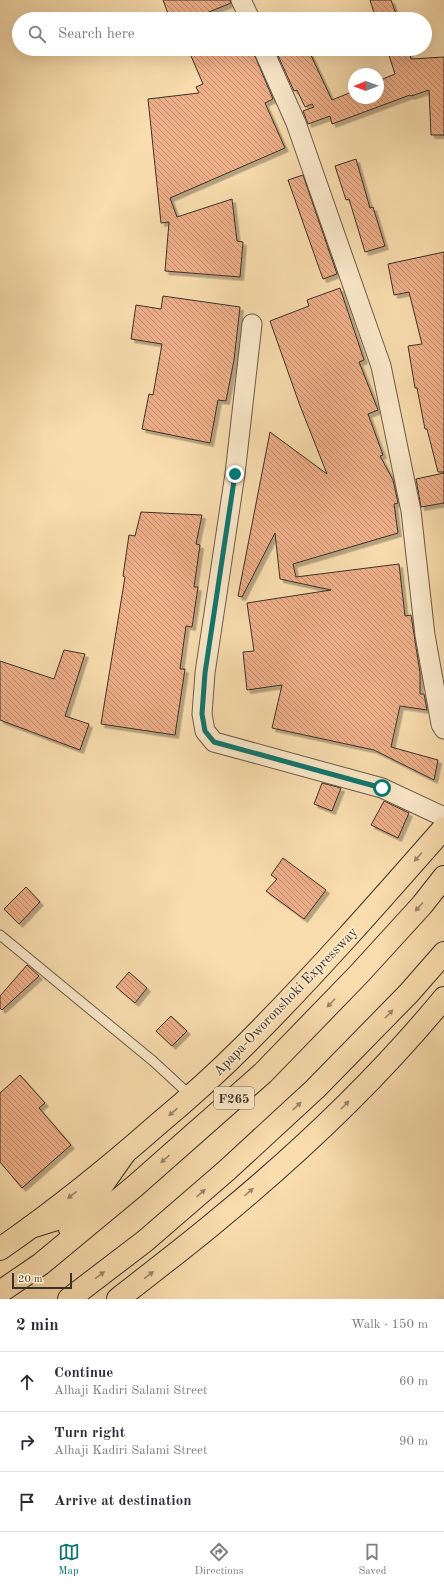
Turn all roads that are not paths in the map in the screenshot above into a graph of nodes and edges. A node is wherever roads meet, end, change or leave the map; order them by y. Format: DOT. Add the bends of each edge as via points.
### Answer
graph roads {
  1 [pos="241,0"];
  2 [pos="247,12"];
  3 [pos="266,56"];
  4 [pos="252,324"];
  5 [pos="444,729"];
  6 [pos="444,817"];
  7 [pos="444,828"];
  8 [pos="444,877"];
  9 [pos="0,935"];
  10 [pos="444,953"];
  11 [pos="444,998"];
  12 [pos="191,1096"];
  13 [pos="124,1154"];
  14 [pos="135,1186"];
  15 [pos="84,1211"];
  16 [pos="31,1228"];
  17 [pos="0,1249"];
  18 [pos="41,1264"];
  19 [pos="0,1292"];
  20 [pos="69,1299"];
  21 [pos="118,1299"];
  1 -- 2 [label="street"];
  3 -- 5 [label="street" via="296,122 381,366 411,511 425,635"];
  4 -- 6 [label="street" via="235,474 205,673 202,714 205,731 214,742 382,788"];
  7 -- 12 [label="main road, Apapa-Oworonshoki Expressway, one-way" via="349,936 244,1047"];
  8 -- 14 [label="main road, F265, one-way" via="364,968 263,1073"];
  9 -- 12 [label="lane" via="153,1061"];
  20 -- 10 [label="main road, one-way" via="144,1241 304,1100 409,993"];
  21 -- 11 [label="main road, one-way" via="221,1218 322,1128 418,1030"];
  12 -- 13 [label="main road, Apapa-Oworonshoki Expressway, one-way"];
  13 -- 15 [label="main road"];
  13 -- 16 [label="main road, Apapa-Oworonshoki Expressway, one-way"];
  14 -- 15 [label="main road"];
  14 -- 18 [label="main road, F265"];
  15 -- 16 [label="main road"];
  15 -- 18 [label="main road"];
  16 -- 17 [label="main road, Apapa-Oworonshoki Expressway"];
  18 -- 19 [label="main road, F265"];
}
